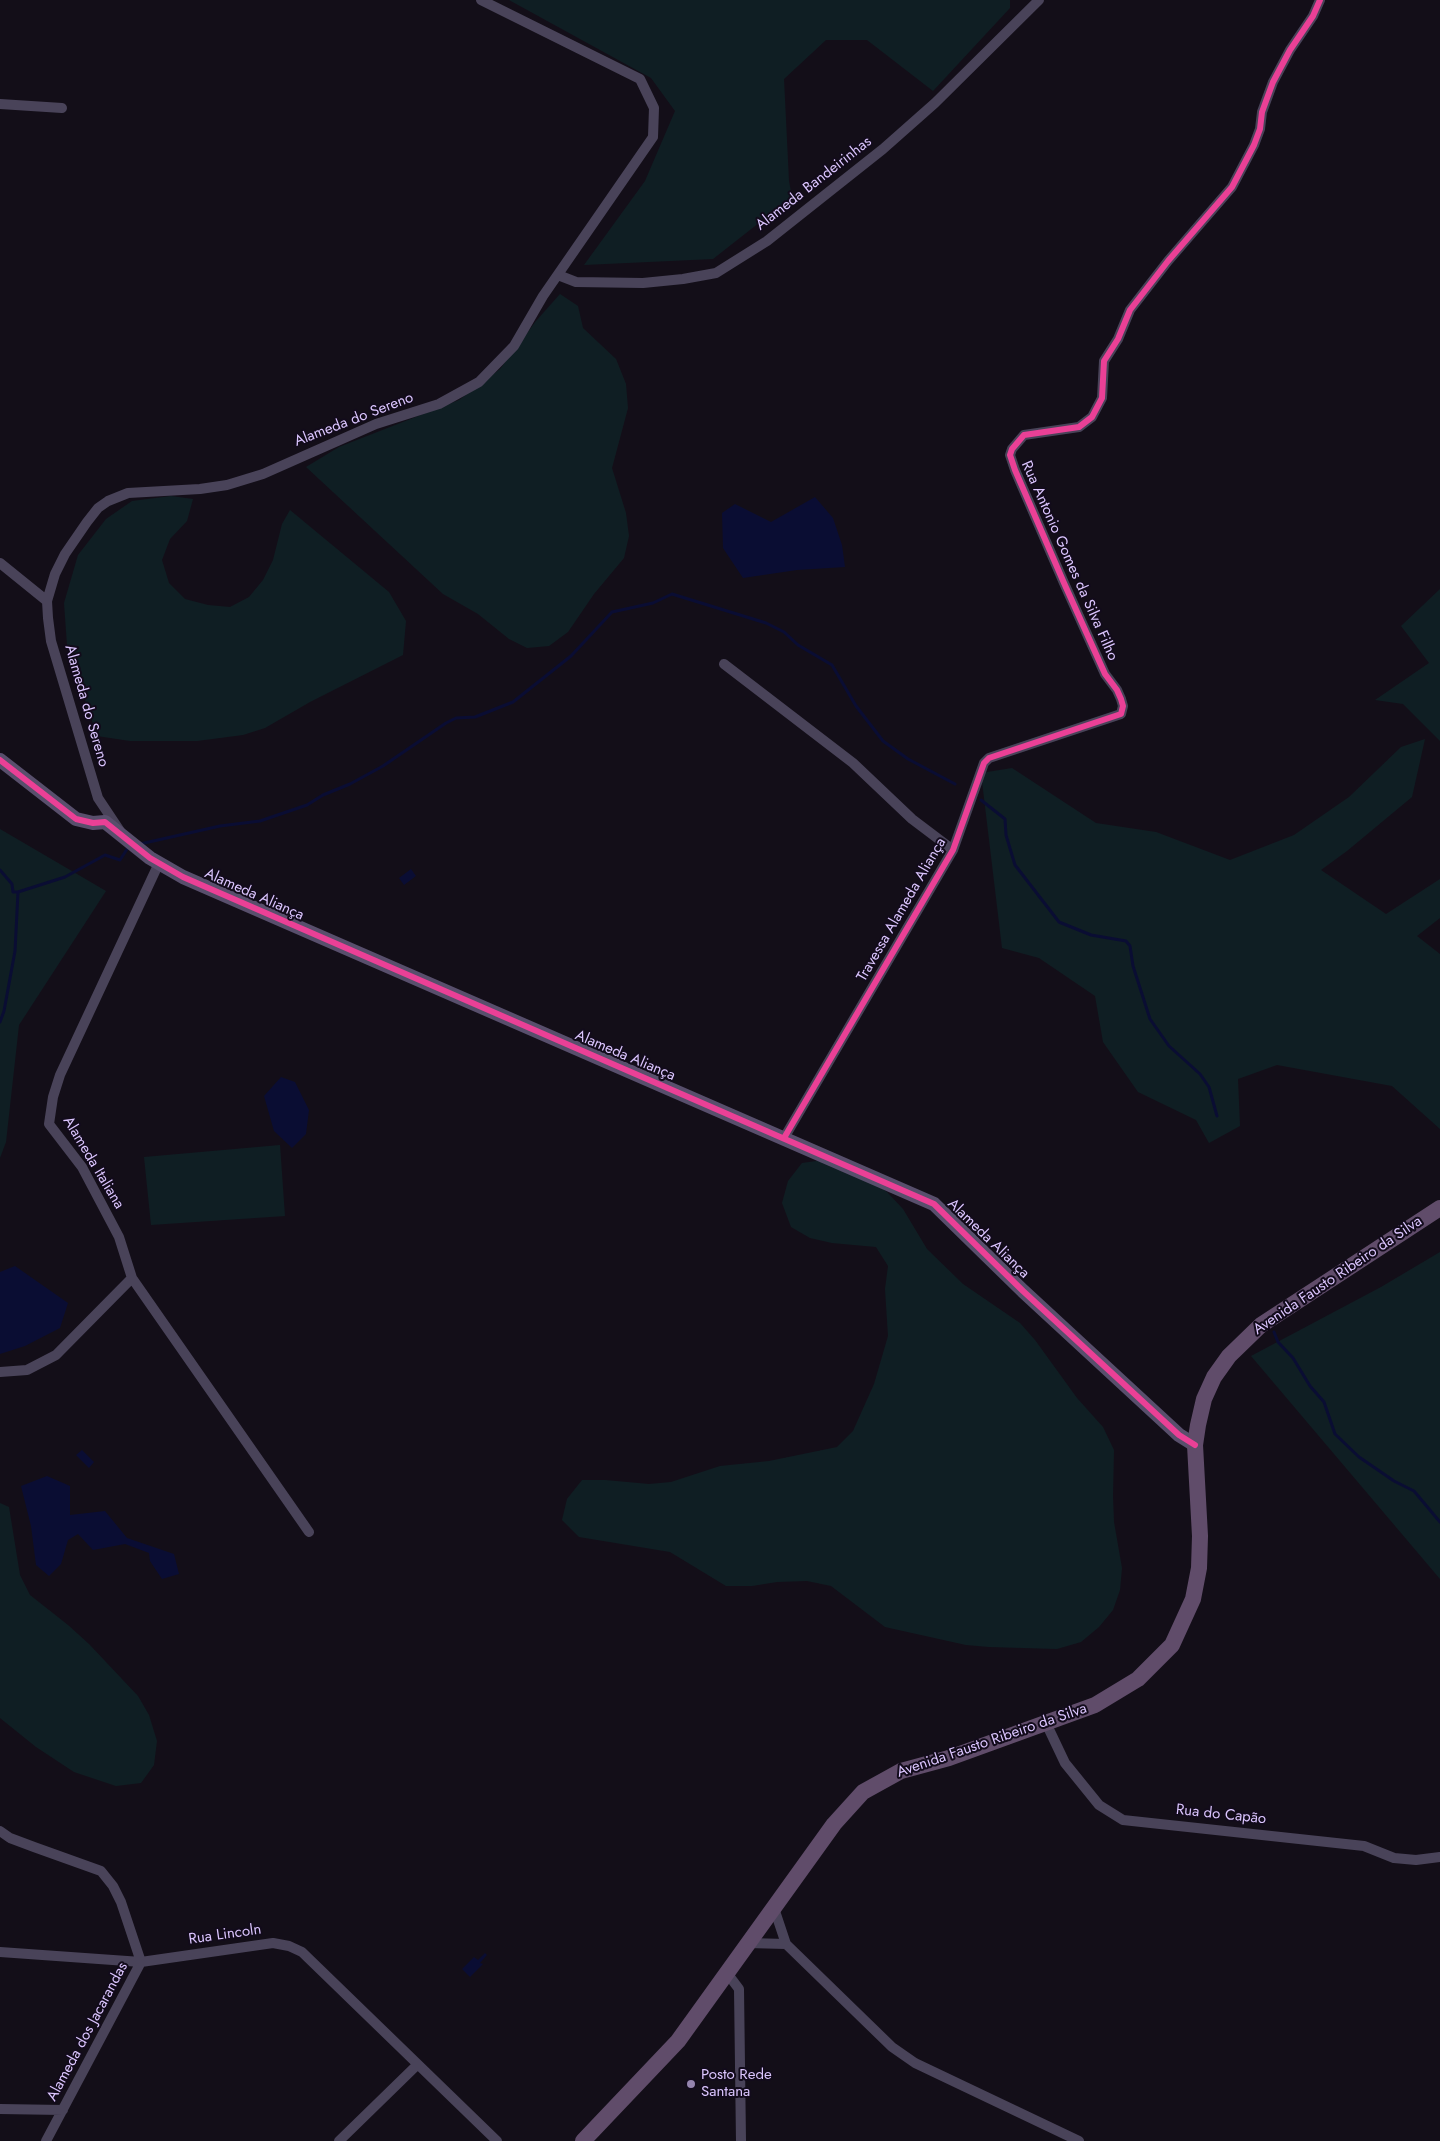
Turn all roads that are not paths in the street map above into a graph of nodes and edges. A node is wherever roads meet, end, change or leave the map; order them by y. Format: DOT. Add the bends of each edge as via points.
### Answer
graph roads {
  1 [pos="482,0"];
  2 [pos="1039,0"];
  3 [pos="1320,0"];
  4 [pos="0,104"];
  5 [pos="62,108"];
  6 [pos="558,275"];
  7 [pos="0,563"];
  8 [pos="47,601"];
  9 [pos="724,664"];
  10 [pos="1120,714"];
  11 [pos="0,760"];
  12 [pos="128,842"];
  13 [pos="953,850"];
  14 [pos="155,861"];
  15 [pos="784,1138"];
  16 [pos="1440,1208"];
  17 [pos="132,1278"];
  18 [pos="0,1372"];
  19 [pos="1196,1445"];
  20 [pos="309,1532"];
  21 [pos="1046,1723"];
  22 [pos="0,1831"];
  23 [pos="1440,1857"];
  24 [pos="774,1908"];
  25 [pos="748,1943"];
  26 [pos="786,1944"];
  27 [pos="0,1952"];
  28 [pos="141,1962"];
  29 [pos="727,1974"];
  30 [pos="417,2065"];
  31 [pos="0,2109"];
  32 [pos="63,2110"];
  33 [pos="46,2141"];
  34 [pos="339,2141"];
  35 [pos="497,2141"];
  36 [pos="583,2141"];
  37 [pos="740,2141"];
  38 [pos="1079,2141"];
  1 -- 6 [label="street, Alameda do Sereno" via="640,79 654,108 653,137"];
  2 -- 6 [label="street, Alameda Bandeirinhas" via="935,103 883,149 767,241 716,273 643,283 576,282"];
  3 -- 10 [label="street, Rua Antonio Gomes da Silva Filho" via="1280,68 1262,112 1254,145 1232,187 1130,310 1104,361 1102,398 1092,417 1079,428 1024,435 1010,456 1105,674 1121,699"];
  4 -- 5 [label="street"];
  6 -- 8 [label="street, Alameda do Sereno" via="514,346 479,382 453,398 376,424 263,474 234,483 200,489 128,493 108,501 98,508 64,554"];
  7 -- 8 [label="street"];
  8 -- 12 [label="street, Alameda do Sereno" via="51,641 98,798"];
  9 -- 13 [label="street" via="853,763 912,819"];
  10 -- 13 [label="street, Travessa Alameda Aliança" via="988,758 981,767"];
  11 -- 12 [label="street, Alameda Aliança" via="76,819 105,822"];
  12 -- 14 [label="street, Alameda Aliança"];
  13 -- 15 [label="street, Travessa Alameda Aliança"];
  14 -- 15 [label="street, Alameda Aliança" via="229,898"];
  14 -- 17 [label="street, Alameda Italiana" via="60,1075 50,1124 82,1167 110,1219"];
  15 -- 19 [label="street, Alameda Aliança" via="934,1204 1143,1402 1179,1435"];
  16 -- 19 [label="main road, Avenida Fausto Ribeiro da Silva" via="1261,1325 1242,1342 1214,1377 1204,1399"];
  17 -- 18 [label="street" via="56,1355 27,1370"];
  17 -- 20 [label="street, Alameda Italiana"];
  19 -- 21 [label="main road, Avenida Fausto Ribeiro da Silva" via="1199,1568 1193,1599 1172,1645 1138,1679 1095,1705"];
  21 -- 23 [label="street, Rua do Capão" via="1065,1763 1100,1805 1123,1820 1364,1846 1394,1858"];
  21 -- 24 [label="main road, Avenida Fausto Ribeiro da Silva" via="950,1758 901,1770 863,1792 834,1824"];
  22 -- 28 [label="street, Alameda dos Jacarandas" via="18,1841 101,1871 121,1902"];
  24 -- 25 [label="main road, Avenida Fausto Ribeiro da Silva"];
  24 -- 26 [label="street"];
  25 -- 26 [label="street"];
  25 -- 29 [label="main road, Avenida Fausto Ribeiro da Silva"];
  26 -- 38 [label="street" via="892,2047 915,2063"];
  27 -- 28 [label="street, Rua Lincoln"];
  28 -- 30 [label="street, Rua Lincoln" via="273,1943 289,1946 302,1952"];
  28 -- 32 [label="street, Alameda dos Jacarandas"];
  29 -- 36 [label="main road, Avenida Fausto Ribeiro da Silva" via="678,2041"];
  29 -- 37 [label="street" via="739,1990"];
  30 -- 34 [label="street"];
  30 -- 35 [label="street, Rua Lincoln"];
  31 -- 32 [label="street"];
  32 -- 33 [label="street, Alameda dos Jacarandas"];
}
